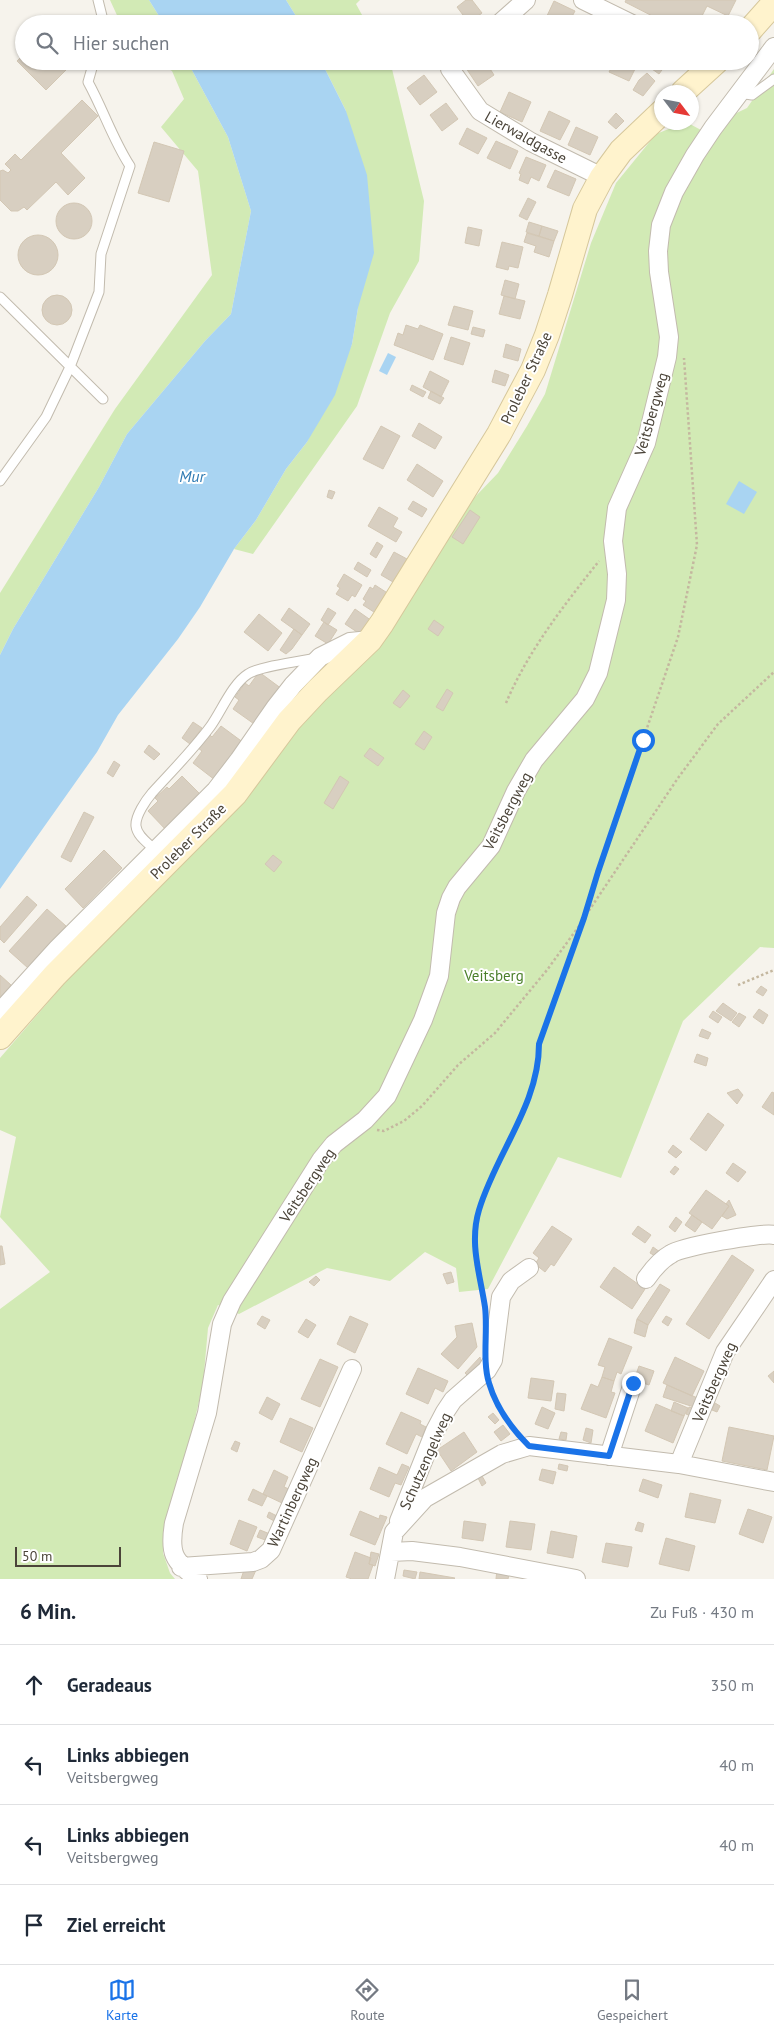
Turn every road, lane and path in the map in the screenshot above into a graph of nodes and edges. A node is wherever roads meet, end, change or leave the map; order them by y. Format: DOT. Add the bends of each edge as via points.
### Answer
graph roads {
  1 [pos="98,0"];
  2 [pos="526,0"];
  3 [pos="583,0"];
  4 [pos="774,3"];
  5 [pos="102,15"];
  6 [pos="509,15"];
  7 [pos="614,15"];
  8 [pos="759,20"];
  9 [pos="774,47"];
  10 [pos="759,67"];
  11 [pos="91,70"];
  12 [pos="451,70"];
  13 [pos="705,70"];
  14 [pos="756,70"];
  15 [pos="774,79"];
  16 [pos="690,85"];
  17 [pos="739,93"];
  18 [pos="654,120"];
  19 [pos="602,177"];
  20 [pos="0,297"];
  21 [pos="684,356"];
  22 [pos="70,367"];
  23 [pos="102,399"];
  24 [pos="0,480"];
  25 [pos="613,541"];
  26 [pos="370,640"];
  27 [pos="320,658"];
  28 [pos="774,672"];
  29 [pos="506,703"];
  30 [pos="155,850"];
  31 [pos="584,918"];
  32 [pos="774,970"];
  33 [pos="738,985"];
  34 [pos="0,1012"];
  35 [pos="0,1037"];
  36 [pos="365,1120"];
  37 [pos="774,1234"];
  38 [pos="529,1268"];
  39 [pos="646,1279"];
  40 [pos="774,1280"];
  41 [pos="485,1308"];
  42 [pos="352,1369"];
  43 [pos="487,1370"];
  44 [pos="633,1383"];
  45 [pos="529,1446"];
  46 [pos="609,1456"];
  47 [pos="679,1464"];
  48 [pos="774,1482"];
  49 [pos="394,1532"];
  50 [pos="391,1552"];
  51 [pos="181,1567"];
  52 [pos="198,1579"];
  53 [pos="385,1579"];
  54 [pos="576,1579"];
  1 -- 5 [label="lane"];
  2 -- 6 [label="street"];
  3 -- 7 [label="street"];
  4 -- 8 [label="main road"];
  9 -- 10 [label="street, Veitsbergweg"];
  11 -- 22 [label="lane" via="88,82 130,166 101,254 99,292"];
  12 -- 19 [label="street, Lierwaldgasse" via="480,111 531,142"];
  13 -- 16 [label="main road"];
  14 -- 17 [label="street, Veitsbergweg"];
  15 -- 17 [label="lane" via="752,95"];
  17 -- 25 [label="street, Veitsbergweg" via="695,155 674,192 661,225 658,251 669,337 667,357 646,443 617,508"];
  18 -- 19 [label="main road, Proleber Straße" via="621,152"];
  19 -- 26 [label="main road, Proleber Straße" via="585,209 547,335 521,393 499,434"];
  20 -- 22 [label="lane"];
  21 -- 31 [label="path" via="697,545 678,637"];
  22 -- 23 [label="lane"];
  22 -- 24 [label="lane" via="46,417"];
  25 -- 29 [label="path" via="568,599 518,676"];
  25 -- 36 [label="street, Veitsbergweg" via="616,600 598,673 585,699 534,760 491,846 451,898 446,913 439,976 423,1020 386,1096"];
  26 -- 27 [label="street, Proleber Straße" via="350,642"];
  26 -- 35 [label="main road, Proleber Straße" via="290,720 235,794 62,968"];
  27 -- 30 [label="street, Proleber Straße" via="293,685 221,784"];
  27 -- 30 [label="lane" via="259,670 248,674 238,684 211,726 142,808 136,825 138,833"];
  28 -- 31 [label="path" via="718,724"];
  30 -- 34 [label="street, Proleber Straße"];
  31 -- 36 [label="path" via="547,970 495,1033 458,1065 422,1106 404,1121 384,1131 376,1130"];
  31 -- 41 [label="path" via="539,1044 535,1083 479,1209 474,1233"];
  32 -- 33 [label="path"];
  36 -- 51 [label="street, Veitsbergweg" via="334,1144 321,1160 232,1301 222,1324 207,1413 174,1522 171,1540"];
  37 -- 39 [label="street" via="749,1235 672,1252"];
  38 -- 43 [label="street, Schutzengelweg" via="511,1281 501,1297 493,1360"];
  40 -- 47 [label="street, Veitsbergweg" via="725,1352"];
  42 -- 51 [label="street, Wartinbergweg" via="270,1550 253,1562"];
  43 -- 45 [label="path" via="492,1391 505,1418"];
  43 -- 49 [label="street, Schutzengelweg" via="445,1412"];
  44 -- 46 [label="street"];
  45 -- 46 [label="street"];
  45 -- 49 [label="street" via="502,1454 425,1498"];
  46 -- 47 [label="street"];
  47 -- 48 [label="street"];
  49 -- 50 [label="street"];
  50 -- 53 [label="street"];
  50 -- 54 [label="street" via="412,1551 460,1558"];
  51 -- 52 [label="street"];
}
